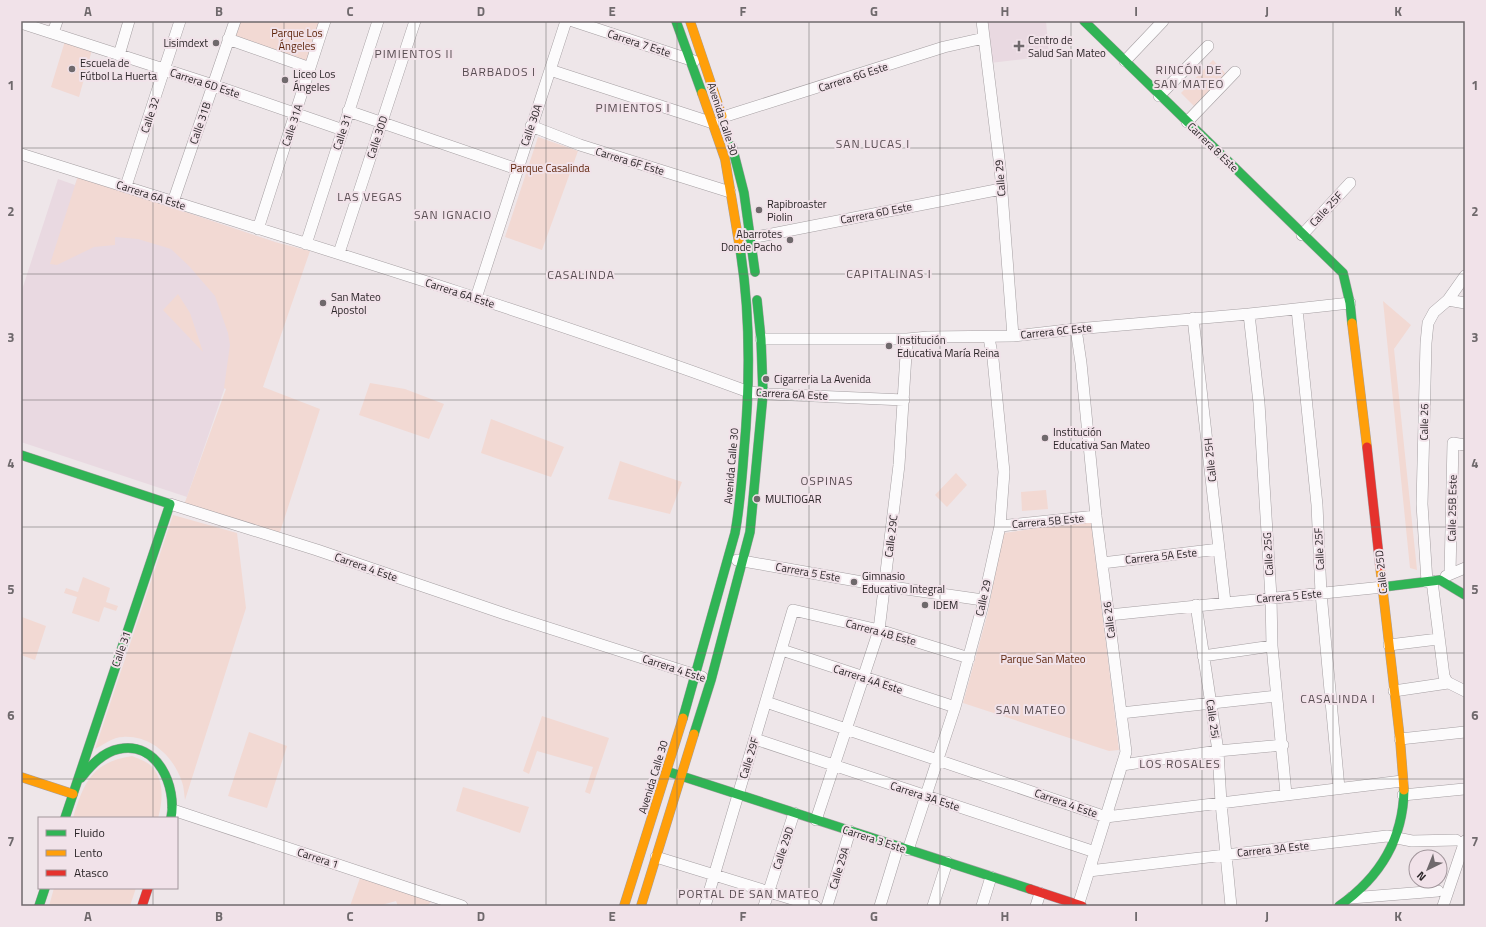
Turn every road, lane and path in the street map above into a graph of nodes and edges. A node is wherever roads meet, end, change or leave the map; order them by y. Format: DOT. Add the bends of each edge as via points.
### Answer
graph roads {
  1 [pos="58,21"];
  2 [pos="129,21"];
  3 [pos="180,21"];
  4 [pos="235,21"];
  5 [pos="325,21"];
  6 [pos="378,21"];
  7 [pos="415,21"];
  8 [pos="566,21"];
  9 [pos="573,21"];
  10 [pos="676,21"];
  11 [pos="690,21"];
  12 [pos="982,21"];
  13 [pos="1163,21"];
  14 [pos="21,22"];
  15 [pos="1091,23"];
  16 [pos="53,33"];
  17 [pos="984,38"];
  18 [pos="228,40"];
  19 [pos="1208,46"];
  20 [pos="119,55"];
  21 [pos="690,60"];
  22 [pos="1125,61"];
  23 [pos="704,64"];
  24 [pos="310,68"];
  25 [pos="164,70"];
  26 [pos="550,70"];
  27 [pos="1235,72"];
  28 [pos="213,85"];
  29 [pos="1159,96"];
  30 [pos="348,112"];
  31 [pos="295,114"];
  32 [pos="382,122"];
  33 [pos="720,122"];
  34 [pos="1187,122"];
  35 [pos="531,126"];
  36 [pos="343,130"];
  37 [pos="729,139"];
  38 [pos="21,154"];
  39 [pos="517,169"];
  40 [pos="1350,183"];
  41 [pos="126,186"];
  42 [pos="1001,189"];
  43 [pos="730,192"];
  44 [pos="173,202"];
  45 [pos="258,229"];
  46 [pos="1302,235"];
  47 [pos="751,238"];
  48 [pos="306,244"];
  49 [pos="338,253"];
  50 [pos="1342,272"];
  51 [pos="1465,276"];
  52 [pos="476,298"];
  53 [pos="1448,300"];
  54 [pos="1350,303"];
  55 [pos="1465,303"];
  56 [pos="1297,309"];
  57 [pos="1249,314"];
  58 [pos="1193,318"];
  59 [pos="1076,329"];
  60 [pos="1013,336"];
  61 [pos="989,338"];
  62 [pos="762,339"];
  63 [pos="907,339"];
  64 [pos="749,392"];
  65 [pos="763,394"];
  66 [pos="904,400"];
  67 [pos="1465,445"];
  68 [pos="21,455"];
  69 [pos="170,504"];
  70 [pos="1096,516"];
  71 [pos="1000,526"];
  72 [pos="1219,549"];
  73 [pos="728,558"];
  74 [pos="743,561"];
  75 [pos="1102,563"];
  76 [pos="1465,568"];
  77 [pos="1450,573"];
  78 [pos="1433,581"];
  79 [pos="885,586"];
  80 [pos="1382,587"];
  81 [pos="1321,592"];
  82 [pos="1465,595"];
  83 [pos="1271,597"];
  84 [pos="983,600"];
  85 [pos="1225,602"];
  86 [pos="1196,604"];
  87 [pos="793,610"];
  88 [pos="1109,614"];
  89 [pos="880,630"];
  90 [pos="1438,639"];
  91 [pos="1389,645"];
  92 [pos="1272,646"];
  93 [pos="782,650"];
  94 [pos="1203,656"];
  95 [pos="969,658"];
  96 [pos="696,675"];
  97 [pos="864,677"];
  98 [pos="1446,679"];
  99 [pos="711,680"];
  100 [pos="1394,691"];
  101 [pos="1465,691"];
  102 [pos="1276,696"];
  103 [pos="766,702"];
  104 [pos="1211,702"];
  105 [pos="955,707"];
  106 [pos="1121,713"];
  107 [pos="846,729"];
  108 [pos="1465,732"];
  109 [pos="755,739"];
  110 [pos="1400,739"];
  111 [pos="1283,744"];
  112 [pos="1218,751"];
  113 [pos="938,760"];
  114 [pos="1122,765"];
  115 [pos="834,766"];
  116 [pos="667,771"];
  117 [pos="681,776"];
  118 [pos="21,777"];
  119 [pos="1402,781"];
  120 [pos="1339,788"];
  121 [pos="1464,789"];
  122 [pos="72,794"];
  123 [pos="738,794"];
  124 [pos="1286,794"];
  125 [pos="1403,795"];
  126 [pos="926,796"];
  127 [pos="1221,803"];
  128 [pos="794,813"];
  129 [pos="172,814"];
  130 [pos="65,817"];
  131 [pos="1106,817"];
  132 [pos="816,820"];
  133 [pos="850,831"];
  134 [pos="1397,839"];
  135 [pos="1461,840"];
  136 [pos="903,848"];
  137 [pos="1095,852"];
  138 [pos="1226,854"];
  139 [pos="656,856"];
  140 [pos="947,862"];
  141 [pos="1089,871"];
  142 [pos="715,874"];
  143 [pos="991,877"];
  144 [pos="45,889"];
  145 [pos="148,889"];
  146 [pos="769,891"];
  147 [pos="1438,891"];
  148 [pos="1040,893"];
  149 [pos="1351,898"];
  150 [pos="1384,901"];
  151 [pos="39,906"];
  152 [pos="142,906"];
  153 [pos="462,906"];
  154 [pos="624,906"];
  155 [pos="641,906"];
  156 [pos="705,906"];
  157 [pos="764,906"];
  158 [pos="815,906"];
  159 [pos="827,906"];
  160 [pos="880,906"];
  161 [pos="934,906"];
  162 [pos="982,906"];
  163 [pos="1036,906"];
  164 [pos="1079,906"];
  165 [pos="1231,906"];
  166 [pos="1339,906"];
  167 [pos="1443,906"];
  1 -- 16 [label="street"];
  2 -- 20 [label="street"];
  3 -- 25 [label="street, Calle 32"];
  4 -- 18 [label="street, Calle 31B"];
  5 -- 24 [label="street, Calle 31A"];
  6 -- 30 [label="street, Calle 31"];
  7 -- 32 [label="street, Calle 30D"];
  8 -- 26 [label="street, Calle 30A"];
  9 -- 21 [label="street, Carrera 7 Este"];
  10 -- 21 [label="main road, Avenida Calle 30"];
  11 -- 23 [label="main road, Avenida Calle 30"];
  12 -- 17 [label="street, Calle 29"];
  13 -- 22 [label="street"];
  14 -- 16 [label="street, Carrera 6D Este"];
  15 -- 22 [label="main road, Carrera 8 Este"];
  16 -- 20 [label="street, Carrera 6D Este"];
  17 -- 33 [label="street, Carrera 6G Este" via="944,47"];
  17 -- 42 [label="street, Calle 29"];
  18 -- 24 [label="street"];
  18 -- 28 [label="street, Calle 31B"];
  19 -- 29 [label="street"];
  20 -- 25 [label="street, Carrera 6D Este"];
  21 -- 23 [label="street, Carrera 7 Este"];
  21 -- 33 [label="main road, Avenida Calle 30"];
  22 -- 29 [label="main road, Carrera 8 Este"];
  23 -- 33 [label="main road, Avenida Calle 30"];
  24 -- 31 [label="street, Calle 31A"];
  25 -- 28 [label="street, Carrera 6D Este"];
  25 -- 41 [label="street, Calle 32"];
  26 -- 33 [label="street"];
  26 -- 35 [label="street, Calle 30A"];
  27 -- 34 [label="street"];
  28 -- 31 [label="street, Carrera 6D Este"];
  28 -- 44 [label="street, Calle 31B"];
  29 -- 34 [label="main road, Carrera 8 Este"];
  30 -- 32 [label="street"];
  30 -- 36 [label="street, Calle 31"];
  31 -- 36 [label="street, Carrera 6D Este"];
  31 -- 45 [label="street, Calle 31A"];
  32 -- 39 [label="street"];
  32 -- 49 [label="street, Calle 30D"];
  33 -- 43 [label="main road, Avenida Calle 30"];
  34 -- 46 [label="main road, Carrera 8 Este"];
  35 -- 39 [label="street, Calle 30A"];
  35 -- 43 [label="street, Carrera 6F Este" via="580,145"];
  36 -- 48 [label="street, Calle 31"];
  37 -- 47 [label="main road, Avenida Calle 30" via="742,182"];
  38 -- 41 [label="street, Carrera 6A Este"];
  39 -- 52 [label="street, Calle 30A"];
  40 -- 46 [label="street, Calle 25F"];
  41 -- 44 [label="street, Carrera 6A Este"];
  42 -- 47 [label="street, Carrera 6D Este"];
  42 -- 60 [label="street, Calle 29"];
  43 -- 64 [label="main road, Avenida Calle 30" via="743,266 750,354"];
  44 -- 45 [label="street, Carrera 6A Este"];
  45 -- 48 [label="street, Carrera 6A Este"];
  46 -- 50 [label="main road, Carrera 8 Este"];
  47 -- 62 [label="main road, Avenida Calle 30"];
  48 -- 49 [label="street, Carrera 6A Este"];
  49 -- 52 [label="street, Carrera 6A Este"];
  50 -- 54 [label="main road, Calle 25D"];
  51 -- 53 [label="street, Calle 26"];
  52 -- 64 [label="street, Carrera 6A Este" via="614,343"];
  53 -- 55 [label="street"];
  53 -- 78 [label="street, Calle 26" via="1434,312 1428,323 1426,343 1422,504"];
  54 -- 56 [label="street, Carrera 6C Este"];
  54 -- 80 [label="main road, Calle 25D"];
  56 -- 57 [label="street, Carrera 6C Este"];
  56 -- 81 [label="street, Calle 25F" via="1317,505"];
  57 -- 58 [label="street, Carrera 6C Este"];
  57 -- 83 [label="street, Calle 25G" via="1259,403"];
  58 -- 59 [label="street, Carrera 6C Este"];
  58 -- 72 [label="street, Calle 25H"];
  59 -- 60 [label="street, Carrera 6C Este"];
  59 -- 70 [label="street, Calle 26"];
  60 -- 61 [label="street, Carrera 6C Este"];
  61 -- 63 [label="street, Carrera 6C Este"];
  61 -- 71 [label="street, Calle 29" via="1004,472"];
  62 -- 63 [label="street, Carrera 6C Este"];
  62 -- 65 [label="main road, Avenida Calle 30"];
  63 -- 66 [label="street, Calle 29C"];
  64 -- 65 [label="street, Carrera 6A Este"];
  64 -- 73 [label="main road, Avenida Calle 30" via="739,511"];
  65 -- 66 [label="street, Carrera 6A Este"];
  65 -- 74 [label="main road, Avenida Calle 30" via="752,515"];
  66 -- 79 [label="street, Calle 29C"];
  67 -- 77 [label="street, Calle 25B Este" via="1453,443"];
  68 -- 69 [label="main road, Carrera 4 Este"];
  69 -- 96 [label="street, Carrera 4 Este"];
  69 -- 122 [label="main road, Calle 31"];
  70 -- 71 [label="street, Carrera 5B Este"];
  70 -- 75 [label="street, Calle 26"];
  71 -- 84 [label="street, Calle 29"];
  72 -- 75 [label="street, Carrera 5A Este"];
  72 -- 85 [label="street, Calle 25H"];
  73 -- 74 [label="street, Carrera 5 Este"];
  73 -- 96 [label="main road, Avenida Calle 30"];
  74 -- 79 [label="street, Carrera 5 Este"];
  74 -- 99 [label="main road, Avenida Calle 30"];
  75 -- 88 [label="street, Calle 26"];
  76 -- 77 [label="street"];
  77 -- 78 [label="street"];
  78 -- 80 [label="main road, Carrera 5 Este"];
  78 -- 82 [label="main road"];
  78 -- 90 [label="street"];
  79 -- 84 [label="street, Carrera 5 Este"];
  79 -- 89 [label="street, Calle 29C"];
  80 -- 81 [label="street, Carrera 5 Este"];
  80 -- 91 [label="main road, Calle 25D"];
  81 -- 83 [label="street, Carrera 5 Este"];
  81 -- 120 [label="street, Calle 25F"];
  83 -- 85 [label="street, Carrera 5 Este"];
  83 -- 92 [label="street, Calle 25G"];
  84 -- 95 [label="street, Calle 29"];
  85 -- 86 [label="street, Carrera 5 Este"];
  86 -- 88 [label="street, Carrera 5 Este"];
  86 -- 94 [label="street, Calle 25i"];
  87 -- 89 [label="street, Carrera 4B Este"];
  87 -- 93 [label="street, Calle 29F"];
  88 -- 106 [label="street, Calle 26"];
  89 -- 95 [label="street, Carrera 4B Este"];
  89 -- 97 [label="street, Calle 29C"];
  90 -- 91 [label="street"];
  90 -- 98 [label="street"];
  91 -- 100 [label="main road, Calle 25D"];
  92 -- 94 [label="street"];
  92 -- 102 [label="street, Calle 25G"];
  93 -- 97 [label="street, Carrera 4A Este"];
  93 -- 103 [label="street, Calle 29F"];
  94 -- 104 [label="street, Calle 25i"];
  95 -- 105 [label="street, Calle 29"];
  96 -- 99 [label="street, Carrera 4 Este"];
  96 -- 116 [label="main road, Avenida Calle 30"];
  97 -- 105 [label="street, Carrera 4A Este"];
  97 -- 107 [label="street, Calle 29C"];
  98 -- 100 [label="street"];
  98 -- 101 [label="street"];
  99 -- 117 [label="main road, Avenida Calle 30"];
  100 -- 110 [label="main road, Calle 25D"];
  102 -- 104 [label="street"];
  102 -- 111 [label="street, Calle 25G"];
  103 -- 107 [label="street, Carrera 4 Este"];
  103 -- 109 [label="street, Calle 29F"];
  104 -- 106 [label="street"];
  104 -- 112 [label="street, Calle 25i"];
  105 -- 113 [label="street, Calle 29"];
  106 -- 114 [label="street, Calle 26" via="1126,752"];
  107 -- 113 [label="street, Carrera 4 Este"];
  107 -- 115 [label="street, Calle 29C"];
  108 -- 110 [label="street"];
  109 -- 115 [label="street, Carrera 3A Este"];
  109 -- 123 [label="street, Calle 29F"];
  110 -- 119 [label="main road, Calle 25D"];
  111 -- 112 [label="street"];
  111 -- 124 [label="street, Calle 25G"];
  112 -- 114 [label="street"];
  112 -- 127 [label="street, Calle 25i"];
  113 -- 126 [label="street, Calle 29"];
  113 -- 131 [label="street, Carrera 4 Este"];
  114 -- 131 [label="street, Calle 26"];
  115 -- 126 [label="street, Carrera 3A Este"];
  115 -- 132 [label="street, Calle 29C"];
  116 -- 117 [label="main road, Carrera 3 Este"];
  116 -- 154 [label="main road, Avenida Calle 30"];
  117 -- 123 [label="main road, Carrera 3 Este"];
  117 -- 139 [label="main road, Avenida Calle 30"];
  118 -- 122 [label="main road"];
  119 -- 120 [label="street, Carrera 4 Este"];
  119 -- 125 [label="main road, Calle 25D"];
  120 -- 124 [label="street, Carrera 4 Este"];
  121 -- 125 [label="street"];
  122 -- 129 [label="main road" via="96,761 121,749 135,750 151,757 162,768 170,783 173,797"];
  122 -- 130 [label="main road"];
  123 -- 128 [label="main road, Carrera 3 Este"];
  123 -- 142 [label="street, Calle 29F"];
  124 -- 127 [label="street, Carrera 4 Este"];
  125 -- 134 [label="main road, Calle 25D"];
  126 -- 136 [label="street, Calle 29"];
  126 -- 137 [label="street, Carrera 3A Este"];
  127 -- 131 [label="street, Carrera 4 Este"];
  127 -- 138 [label="street, Calle 25i"];
  128 -- 132 [label="main road, Carrera 3 Este"];
  128 -- 146 [label="street, Calle 29D"];
  129 -- 153 [label="street, Carrera 1"];
  131 -- 137 [label="street, Calle 26"];
  132 -- 133 [label="main road, Carrera 3 Este"];
  133 -- 136 [label="main road, Carrera 3 Este"];
  133 -- 159 [label="street, Calle 29A"];
  134 -- 135 [label="street, Carrera 3A Este"];
  134 -- 138 [label="street, Carrera 3A Este" via="1387,836"];
  134 -- 149 [label="main road, Calle 25D" via="1381,869"];
  135 -- 167 [label="street"];
  136 -- 140 [label="main road, Carrera 3 Este"];
  136 -- 160 [label="street, Calle 29"];
  137 -- 141 [label="street, Calle 26"];
  138 -- 141 [label="street, Carrera 3A Este"];
  138 -- 165 [label="street, Calle 25i"];
  139 -- 142 [label="street"];
  139 -- 155 [label="main road, Avenida Calle 30"];
  140 -- 143 [label="main road, Carrera 3 Este"];
  140 -- 161 [label="street"];
  141 -- 164 [label="street, Calle 26"];
  142 -- 146 [label="street"];
  142 -- 156 [label="street, Calle 29F"];
  143 -- 148 [label="main road, Carrera 3 Este"];
  143 -- 162 [label="street"];
  144 -- 151 [label="main road"];
  145 -- 152 [label="main road"];
  146 -- 157 [label="street, Calle 29D"];
  146 -- 158 [label="street"];
  147 -- 150 [label="street"];
  148 -- 163 [label="street"];
  148 -- 164 [label="main road, Carrera 3 Este"];
  149 -- 150 [label="street"];
  149 -- 166 [label="main road"];
}
